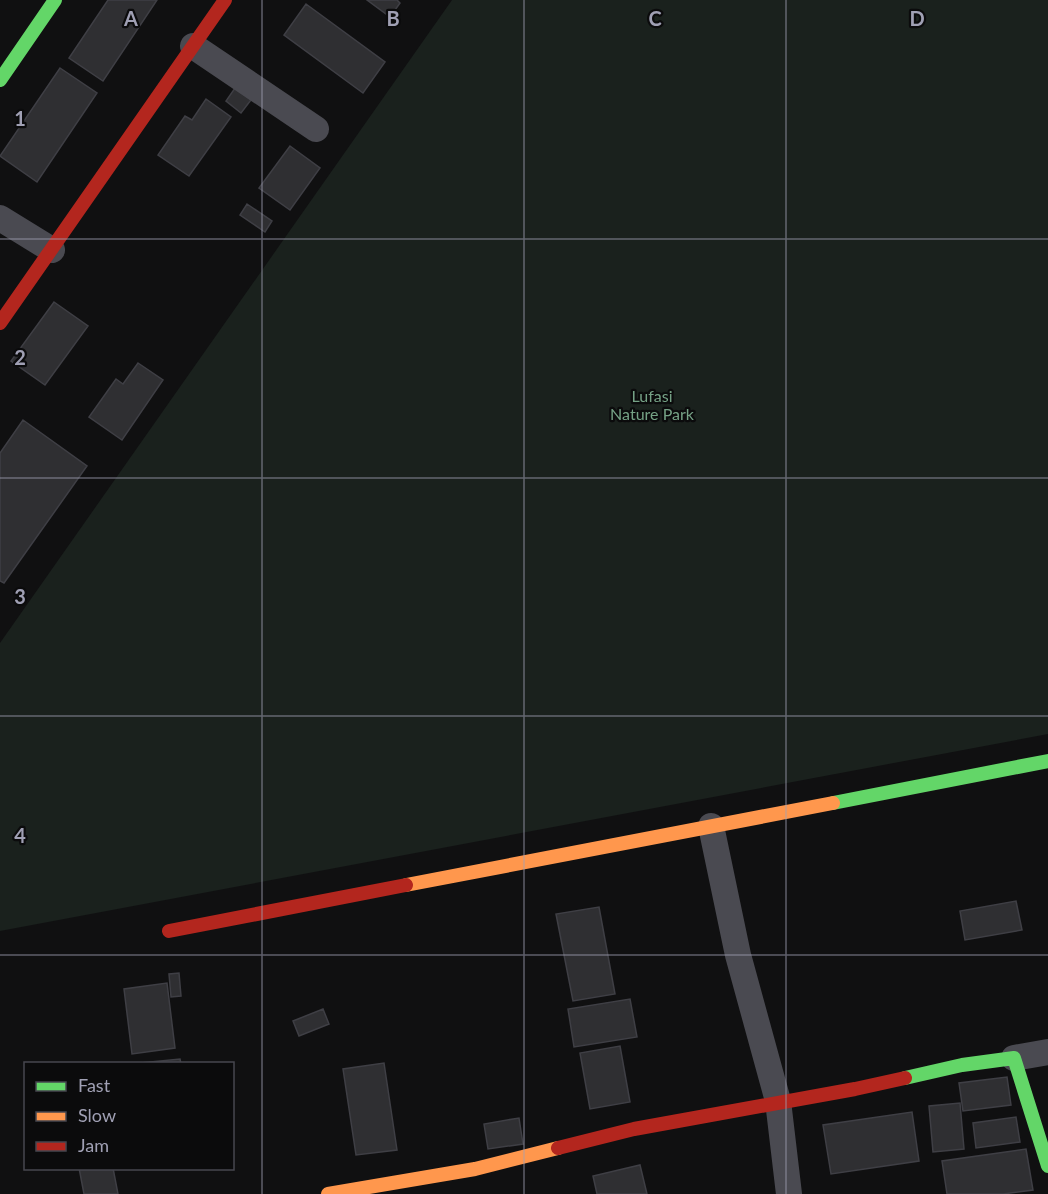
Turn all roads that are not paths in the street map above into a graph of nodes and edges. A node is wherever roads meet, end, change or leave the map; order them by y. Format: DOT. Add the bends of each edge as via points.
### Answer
graph roads {
  1 [pos="55,0"];
  2 [pos="225,0"];
  3 [pos="193,46"];
  4 [pos="0,80"];
  5 [pos="316,129"];
  6 [pos="0,218"];
  7 [pos="52,250"];
  8 [pos="0,323"];
  9 [pos="1048,761"];
  10 [pos="711,826"];
  11 [pos="169,931"];
  12 [pos="1048,1052"];
  13 [pos="1014,1058"];
  14 [pos="778,1101"];
  15 [pos="1048,1166"];
  16 [pos="328,1194"];
  17 [pos="789,1194"];
  1 -- 4 [label="street"];
  2 -- 3 [label="street"];
  3 -- 5 [label="street"];
  3 -- 7 [label="street"];
  6 -- 7 [label="street"];
  7 -- 8 [label="street"];
  9 -- 10 [label="street"];
  10 -- 11 [label="street"];
  10 -- 14 [label="street" via="738,955"];
  12 -- 13 [label="street"];
  13 -- 14 [label="street"];
  13 -- 15 [label="street"];
  14 -- 16 [label="street" via="634,1129 475,1169"];
  14 -- 17 [label="street"];
}
